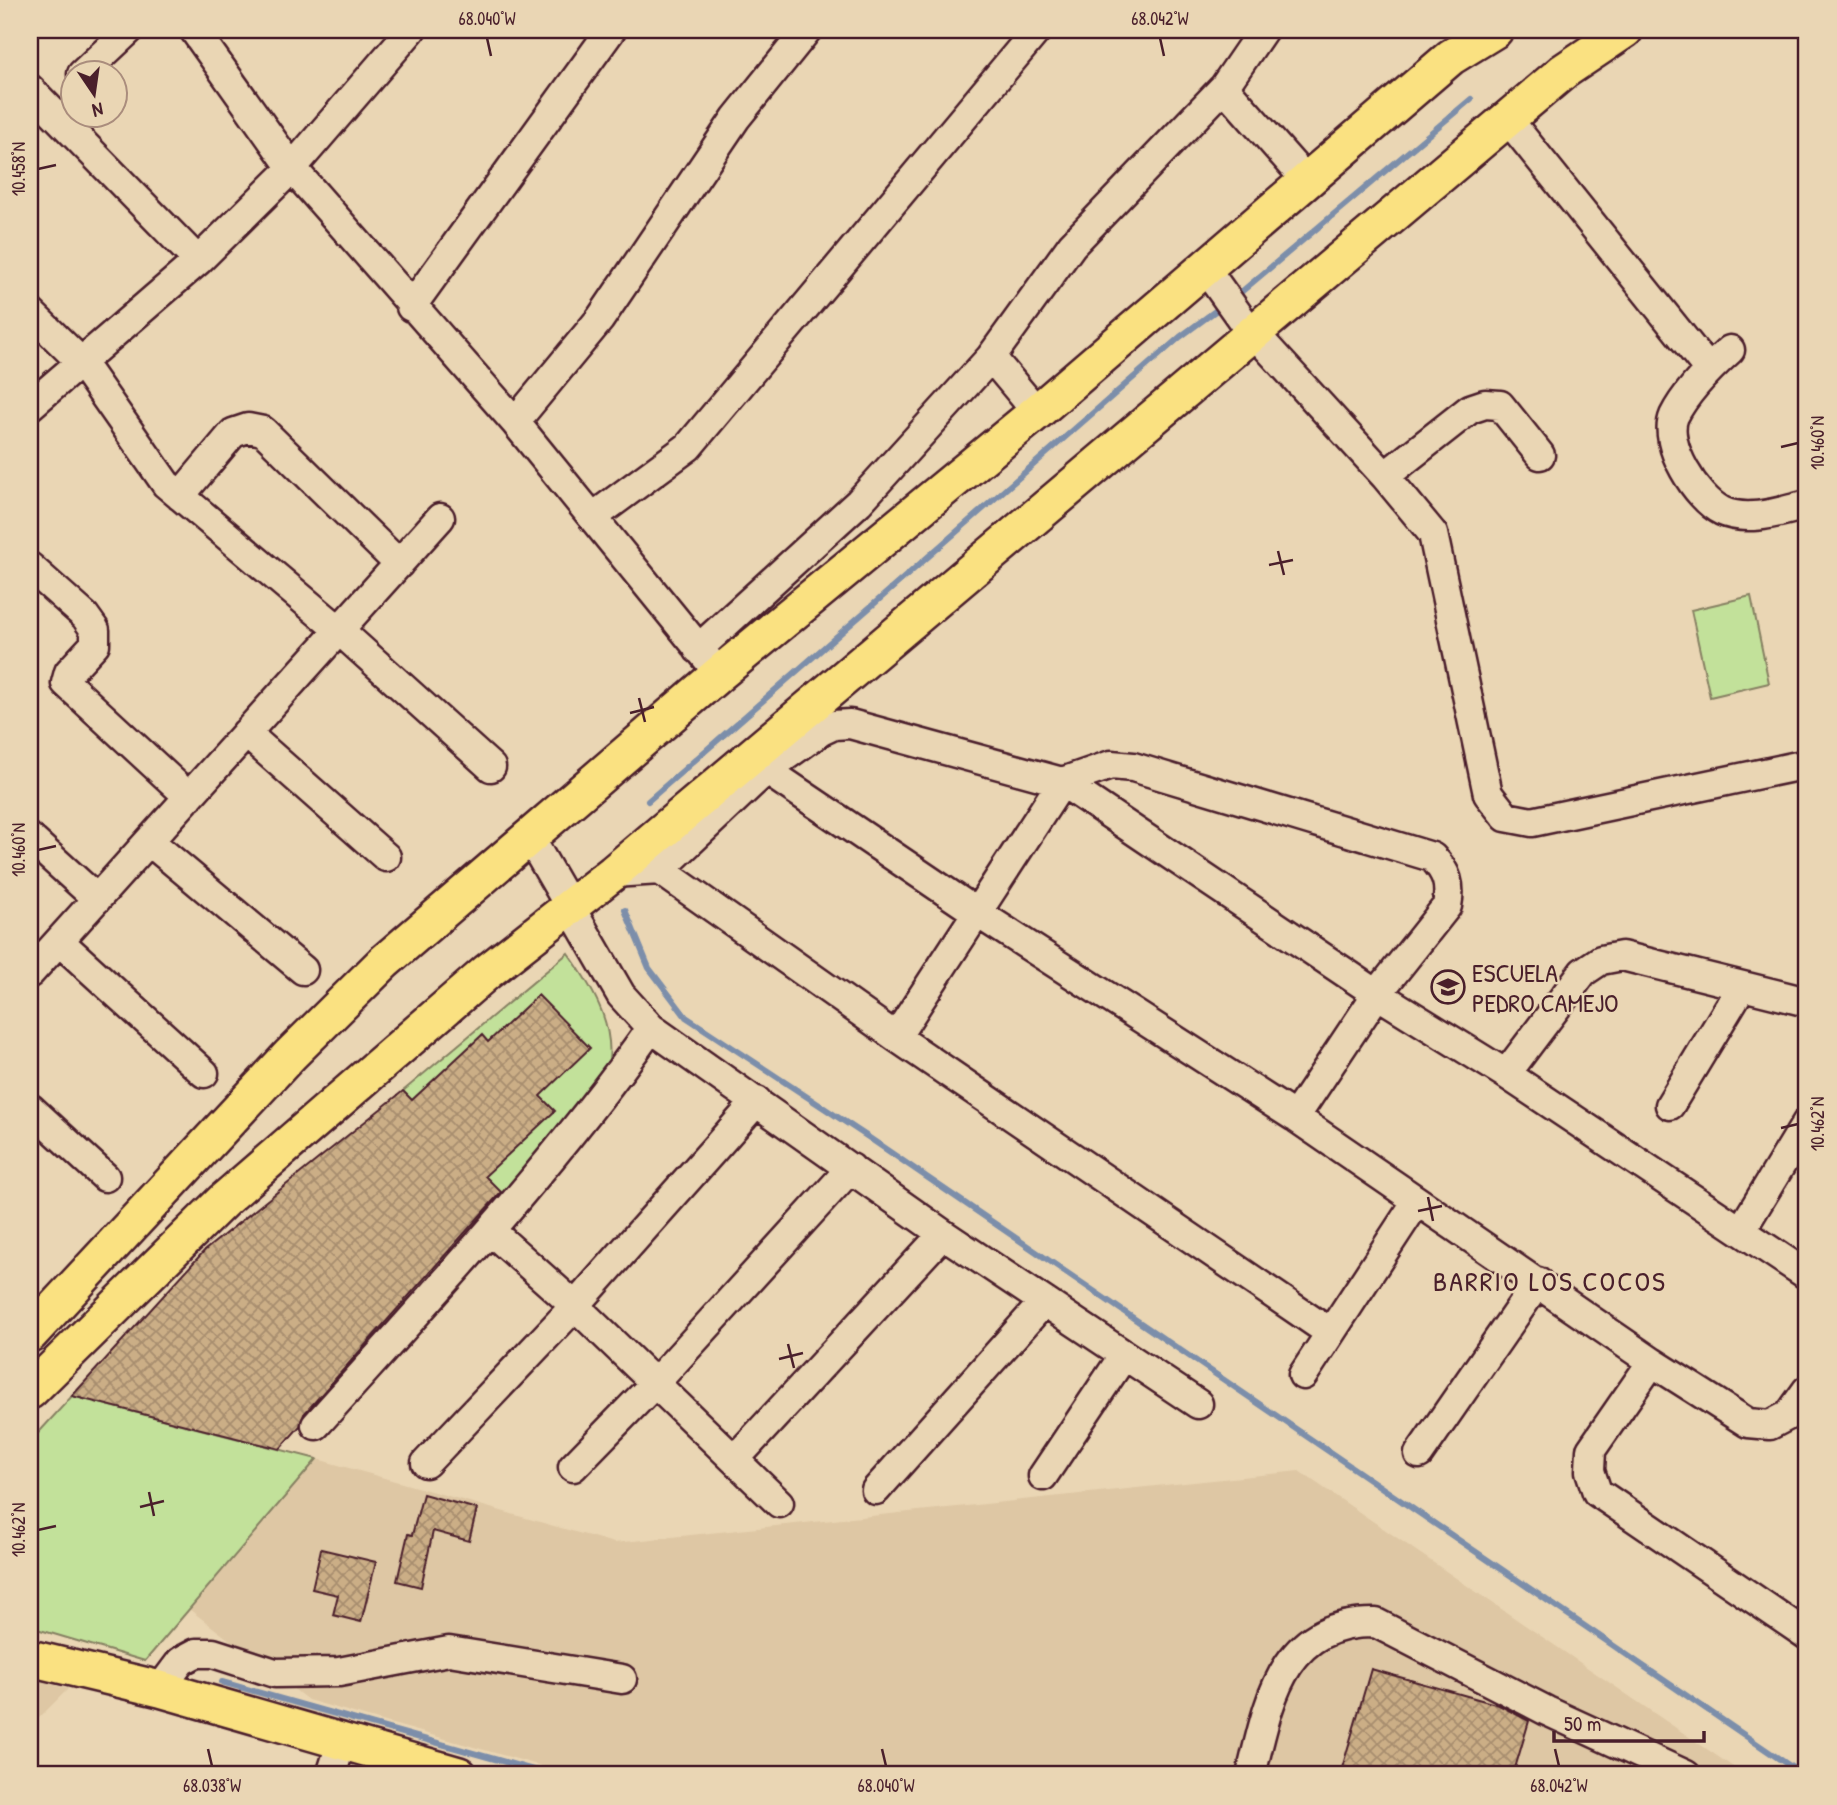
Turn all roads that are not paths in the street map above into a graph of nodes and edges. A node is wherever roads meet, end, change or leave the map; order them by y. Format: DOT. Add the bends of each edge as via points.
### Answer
graph roads {
  1 [pos="129,30"];
  2 [pos="194,30"];
  3 [pos="411,30"];
  4 [pos="611,30"];
  5 [pos="807,30"];
  6 [pos="1037,30"];
  7 [pos="1263,30"];
  8 [pos="1495,30"];
  9 [pos="1625,30"];
  10 [pos="97,60"];
  11 [pos="1224,87"];
  12 [pos="60,88"];
  13 [pos="38,98"];
  14 [pos="1507,118"];
  15 [pos="292,168"];
  16 [pos="1306,180"];
  17 [pos="198,261"];
  18 [pos="1209,275"];
  19 [pos="411,307"];
  20 [pos="30,312"];
  21 [pos="1247,326"];
  22 [pos="1730,350"];
  23 [pos="991,357"];
  24 [pos="80,362"];
  25 [pos="1709,370"];
  26 [pos="30,406"];
  27 [pos="1037,412"];
  28 [pos="515,422"];
  29 [pos="1540,456"];
  30 [pos="1385,476"];
  31 [pos="180,496"];
  32 [pos="1807,505"];
  33 [pos="593,517"];
  34 [pos="440,518"];
  35 [pos="399,564"];
  36 [pos="30,567"];
  37 [pos="339,631"];
  38 [pos="709,661"];
  39 [pos="246,733"];
  40 [pos="1807,764"];
  41 [pos="491,766"];
  42 [pos="766,770"];
  43 [pos="1062,782"];
  44 [pos="189,797"];
  45 [pos="30,838"];
  46 [pos="530,838"];
  47 [pos="149,841"];
  48 [pos="386,857"];
  49 [pos="660,870"];
  50 [pos="612,873"];
  51 [pos="97,899"];
  52 [pos="571,906"];
  53 [pos="976,912"];
  54 [pos="59,941"];
  55 [pos="303,970"];
  56 [pos="30,973"];
  57 [pos="1742,986"];
  58 [pos="1377,994"];
  59 [pos="1807,1002"];
  60 [pos="651,1028"];
  61 [pos="896,1037"];
  62 [pos="204,1073"];
  63 [pos="1506,1074"];
  64 [pos="757,1101"];
  65 [pos="1670,1105"];
  66 [pos="30,1108"];
  67 [pos="1296,1117"];
  68 [pos="1807,1122"];
  69 [pos="851,1168"];
  70 [pos="105,1177"];
  71 [pos="1417,1201"];
  72 [pos="1742,1229"];
  73 [pos="491,1231"];
  74 [pos="943,1234"];
  75 [pos="1807,1275"];
  76 [pos="1538,1282"];
  77 [pos="1043,1303"];
  78 [pos="575,1306"];
  79 [pos="1329,1332"];
  80 [pos="30,1334"];
  81 [pos="1124,1356"];
  82 [pos="1652,1362"];
  83 [pos="1303,1375"];
  84 [pos="656,1382"];
  85 [pos="1807,1390"];
  86 [pos="30,1391"];
  87 [pos="1198,1404"];
  88 [pos="316,1425"];
  89 [pos="1419,1454"];
  90 [pos="735,1459"];
  91 [pos="426,1463"];
  92 [pos="573,1467"];
  93 [pos="1044,1476"];
  94 [pos="876,1490"];
  95 [pos="779,1503"];
  96 [pos="1807,1635"];
  97 [pos="30,1658"];
  98 [pos="622,1679"];
  99 [pos="160,1689"];
  100 [pos="336,1759"];
  101 [pos="459,1775"];
  102 [pos="1251,1775"];
  103 [pos="1686,1775"];
  1 -- 10 [label="street"];
  2 -- 15 [label="street"];
  3 -- 15 [label="street"];
  4 -- 19 [label="street"];
  5 -- 28 [label="street" via="736,118 600,320"];
  6 -- 33 [label="street" via="688,446"];
  7 -- 11 [label="street"];
  8 -- 16 [label="main road" via="1451,57"];
  9 -- 14 [label="main road" via="1564,71"];
  11 -- 16 [label="street"];
  11 -- 23 [label="street" via="1072,246"];
  12 -- 13 [label="street"];
  13 -- 17 [label="street"];
  14 -- 21 [label="main road"];
  14 -- 25 [label="street"];
  15 -- 17 [label="street"];
  15 -- 19 [label="street"];
  16 -- 18 [label="main road"];
  17 -- 24 [label="street"];
  18 -- 21 [label="street"];
  18 -- 27 [label="main road"];
  19 -- 28 [label="street"];
  20 -- 24 [label="street"];
  21 -- 30 [label="street"];
  21 -- 50 [label="main road"];
  22 -- 25 [label="street"];
  23 -- 27 [label="street"];
  23 -- 38 [label="street"];
  24 -- 26 [label="street"];
  24 -- 31 [label="street" via="166,484"];
  25 -- 32 [label="street" via="1673,418 1674,453 1700,493 1723,512 1756,516"];
  27 -- 38 [label="main road"];
  28 -- 33 [label="street"];
  29 -- 30 [label="street" via="1500,405 1485,404 1470,409"];
  30 -- 40 [label="street" via="1433,534 1488,794 1506,817 1532,822"];
  31 -- 35 [label="street" via="233,433 248,428 263,431"];
  31 -- 37 [label="street"];
  33 -- 38 [label="street"];
  34 -- 35 [label="street"];
  35 -- 37 [label="street"];
  36 -- 44 [label="street" via="95,630 95,644 69,672 66,683"];
  37 -- 39 [label="street"];
  37 -- 41 [label="street"];
  38 -- 46 [label="main road"];
  39 -- 44 [label="street"];
  39 -- 48 [label="street"];
  42 -- 43 [label="street" via="821,730 850,724"];
  42 -- 49 [label="street"];
  42 -- 53 [label="street"];
  43 -- 53 [label="street"];
  43 -- 58 [label="street"];
  43 -- 58 [label="street" via="1111,765 1133,767 1432,857 1448,881 1447,906"];
  44 -- 47 [label="street"];
  45 -- 51 [label="street"];
  46 -- 52 [label="street"];
  46 -- 80 [label="main road" via="384,962 290,1055"];
  47 -- 51 [label="street"];
  47 -- 55 [label="street"];
  49 -- 50 [label="street"];
  49 -- 61 [label="street"];
  50 -- 52 [label="main road"];
  51 -- 54 [label="street"];
  52 -- 60 [label="street" via="621,995"];
  52 -- 86 [label="main road" via="487,972 224,1200"];
  53 -- 61 [label="street"];
  53 -- 67 [label="street"];
  54 -- 56 [label="street"];
  54 -- 62 [label="street"];
  57 -- 59 [label="street"];
  57 -- 63 [label="street" via="1622,956 1601,960 1583,972"];
  57 -- 65 [label="street"];
  58 -- 63 [label="street"];
  58 -- 67 [label="street"];
  60 -- 64 [label="street"];
  60 -- 73 [label="street"];
  61 -- 79 [label="street"];
  63 -- 72 [label="street"];
  64 -- 69 [label="street"];
  64 -- 78 [label="street"];
  66 -- 70 [label="street"];
  67 -- 71 [label="street"];
  68 -- 72 [label="street"];
  69 -- 74 [label="street"];
  69 -- 84 [label="street"];
  71 -- 76 [label="street"];
  71 -- 79 [label="street"];
  72 -- 75 [label="street"];
  73 -- 78 [label="street"];
  73 -- 88 [label="street"];
  74 -- 77 [label="street"];
  74 -- 90 [label="street"];
  76 -- 82 [label="street"];
  76 -- 89 [label="street"];
  77 -- 81 [label="street"];
  77 -- 94 [label="street"];
  78 -- 84 [label="street"];
  78 -- 91 [label="street"];
  79 -- 83 [label="street"];
  81 -- 87 [label="street"];
  81 -- 93 [label="street"];
  82 -- 85 [label="street" via="1748,1423 1770,1424 1789,1415"];
  82 -- 96 [label="street" via="1591,1450 1590,1471 1597,1492"];
  84 -- 90 [label="street"];
  84 -- 92 [label="street"];
  90 -- 95 [label="street"];
  97 -- 99 [label="main road"];
  98 -- 99 [label="street" via="449,1651 339,1672 275,1673 213,1653 196,1653 181,1661"];
  99 -- 100 [label="main road"];
  100 -- 101 [label="main road"];
  102 -- 103 [label="street" via="1271,1694 1294,1655 1331,1629 1376,1623 1547,1711"];
}
